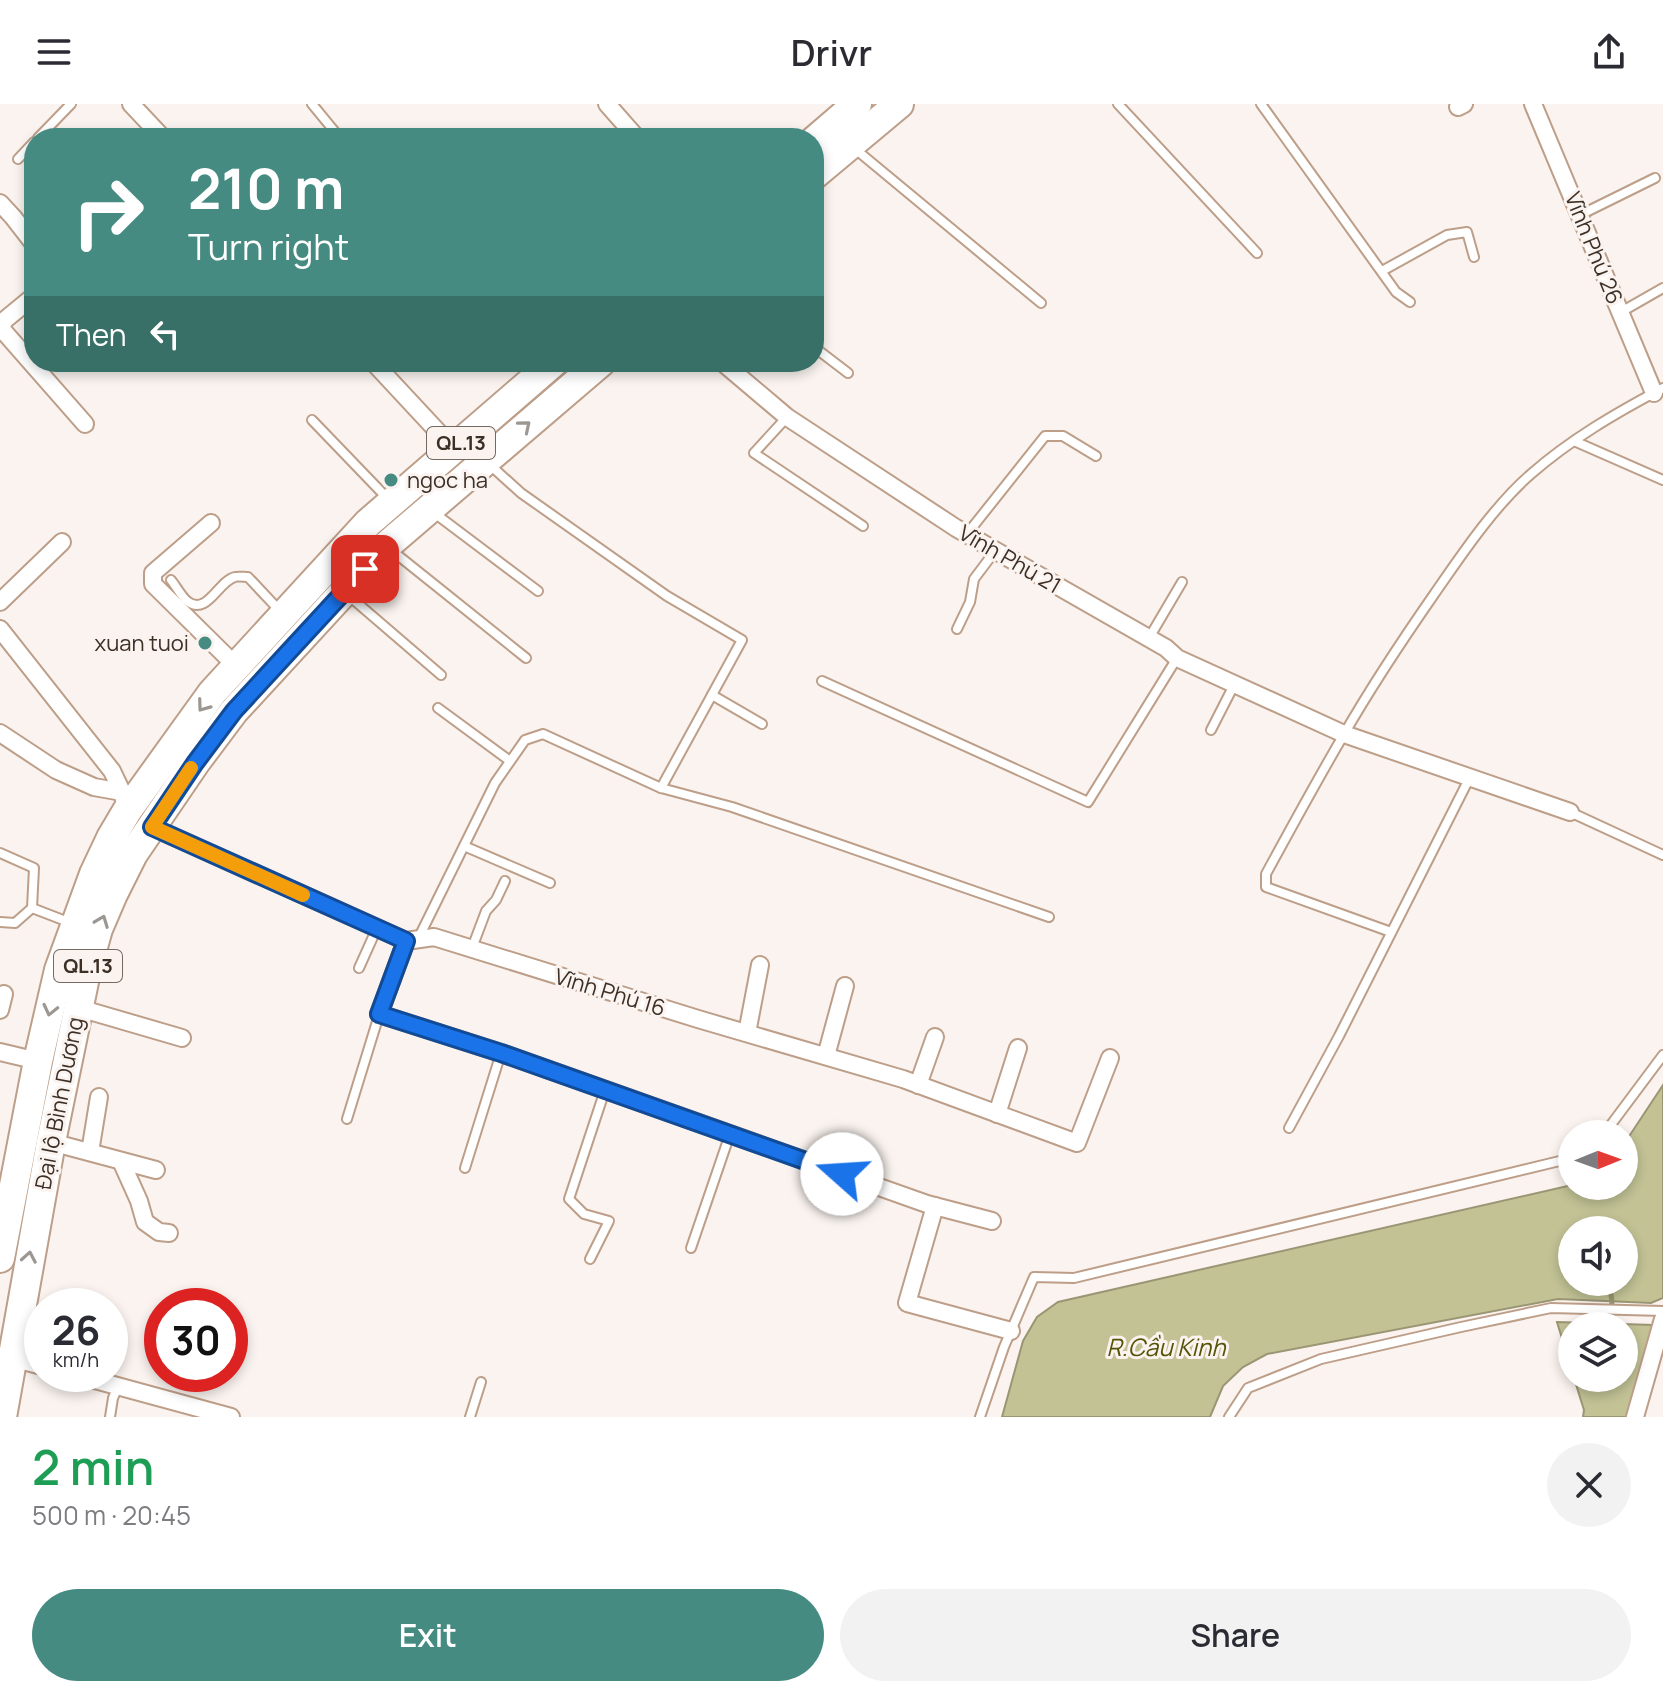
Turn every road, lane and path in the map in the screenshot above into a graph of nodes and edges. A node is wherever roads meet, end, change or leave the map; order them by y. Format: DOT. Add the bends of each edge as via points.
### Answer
graph roads {
  1 [pos="71,104"];
  2 [pos="131,104"];
  3 [pos="312,104"];
  4 [pos="607,104"];
  5 [pos="857,104"];
  6 [pos="899,104"];
  7 [pos="1118,104"];
  8 [pos="1261,104"];
  9 [pos="1533,104"];
  10 [pos="48,128"];
  11 [pos="154,128"];
  12 [pos="332,128"];
  13 [pos="628,128"];
  14 [pos="824,132"];
  15 [pos="850,145"];
  16 [pos="24,153"];
  17 [pos="18,159"];
  18 [pos="824,167"];
  19 [pos="1655,178"];
  20 [pos="0,203"];
  21 [pos="1580,215"];
  22 [pos="24,231"];
  23 [pos="1257,253"];
  24 [pos="1474,257"];
  25 [pos="1382,271"];
  26 [pos="1663,288"];
  27 [pos="1410,302"];
  28 [pos="1041,303"];
  29 [pos="24,304"];
  30 [pos="1620,312"];
  31 [pos="24,354"];
  32 [pos="824,355"];
  33 [pos="39,372"];
  34 [pos="382,372"];
  35 [pos="538,372"];
  36 [pos="589,372"];
  37 [pos="734,372"];
  38 [pos="848,373"];
  39 [pos="1660,390"];
  40 [pos="787,417"];
  41 [pos="312,420"];
  42 [pos="85,424"];
  43 [pos="1574,441"];
  44 [pos="454,449"];
  45 [pos="1096,456"];
  46 [pos="485,460"];
  47 [pos="1663,480"];
  48 [pos="392,504"];
  49 [pos="429,509"];
  50 [pos="211,523"];
  51 [pos="863,526"];
  52 [pos="967,534"];
  53 [pos="62,542"];
  54 [pos="386,546"];
  55 [pos="995,551"];
  56 [pos="171,580"];
  57 [pos="1182,582"];
  58 [pos="538,591"];
  59 [pos="344,592"];
  60 [pos="0,602"];
  61 [pos="284,615"];
  62 [pos="0,629"];
  63 [pos="957,629"];
  64 [pos="1149,638"];
  65 [pos="742,640"];
  66 [pos="752,645"];
  67 [pos="526,658"];
  68 [pos="1177,658"];
  69 [pos="236,666"];
  70 [pos="441,675"];
  71 [pos="822,681"];
  72 [pos="1235,684"];
  73 [pos="712,695"];
  74 [pos="438,708"];
  75 [pos="762,724"];
  76 [pos="1211,730"];
  77 [pos="0,733"];
  78 [pos="1344,734"];
  79 [pos="510,761"];
  80 [pos="1469,779"];
  81 [pos="661,788"];
  82 [pos="124,802"];
  83 [pos="1570,812"];
  84 [pos="152,827"];
  85 [pos="464,846"];
  86 [pos="0,853"];
  87 [pos="1663,855"];
  88 [pos="505,881"];
  89 [pos="550,883"];
  90 [pos="32,908"];
  91 [pos="1049,917"];
  92 [pos="0,922"];
  93 [pos="75,924"];
  94 [pos="377,928"];
  95 [pos="1391,932"];
  96 [pos="412,940"];
  97 [pos="471,949"];
  98 [pos="760,965"];
  99 [pos="359,968"];
  100 [pos="845,986"];
  101 [pos="79,1008"];
  102 [pos="379,1014"];
  103 [pos="747,1033"];
  104 [pos="935,1037"];
  105 [pos="182,1038"];
  106 [pos="1018,1048"];
  107 [pos="0,1052"];
  108 [pos="501,1053"];
  109 [pos="1663,1055"];
  110 [pos="826,1056"];
  111 [pos="1110,1058"];
  112 [pos="38,1061"];
  113 [pos="918,1085"];
  114 [pos="605,1090"];
  115 [pos="99,1097"];
  116 [pos="997,1114"];
  117 [pos="347,1119"];
  118 [pos="1614,1120"];
  119 [pos="1289,1128"];
  120 [pos="730,1134"];
  121 [pos="51,1142"];
  122 [pos="90,1152"];
  123 [pos="121,1161"];
  124 [pos="1558,1161"];
  125 [pos="465,1168"];
  126 [pos="156,1170"];
  127 [pos="935,1206"];
  128 [pos="992,1221"];
  129 [pos="169,1233"];
  130 [pos="691,1248"];
  131 [pos="0,1258"];
  132 [pos="590,1259"];
  133 [pos="1663,1312"];
  134 [pos="1663,1319"];
  135 [pos="1011,1331"];
  136 [pos="6,1357"];
  137 [pos="481,1382"];
  138 [pos="128,1389"];
  139 [pos="116,1392"];
  140 [pos="2,1417"];
  141 [pos="110,1417"];
  142 [pos="231,1417"];
  143 [pos="470,1417"];
  144 [pos="980,1417"];
  145 [pos="1229,1417"];
  146 [pos="1635,1417"];
  1 -- 10 [label="lane"];
  2 -- 11 [label="street"];
  3 -- 12 [label="lane"];
  4 -- 13 [label="street"];
  5 -- 14 [label="highway"];
  6 -- 15 [label="highway"];
  7 -- 23 [label="lane"];
  8 -- 25 [label="lane"];
  9 -- 21 [label="street, Vĩnh Phú 26"];
  15 -- 18 [label="highway"];
  15 -- 28 [label="lane"];
  16 -- 17 [label="lane"];
  19 -- 21 [label="lane"];
  20 -- 22 [label="street"];
  21 -- 30 [label="street, Vĩnh Phú 26"];
  24 -- 25 [label="lane" via="1467,232 1447,235"];
  25 -- 27 [label="lane"];
  26 -- 30 [label="lane"];
  29 -- 31 [label="street" via="0,327"];
  30 -- 39 [label="street, Vĩnh Phú 26"];
  32 -- 38 [label="lane"];
  33 -- 42 [label="street"];
  34 -- 44 [label="street"];
  35 -- 44 [label="highway, Đại lộ Bình Dương / QL.13"];
  46 -- 36 [label="highway, Đại lộ Bình Dương / QL.13, one-way"];
  37 -- 40 [label="street, Vĩnh Phú 21"];
  39 -- 43 [label="lane"];
  40 -- 51 [label="lane" via="754,453"];
  40 -- 52 [label="street, Vĩnh Phú 21"];
  41 -- 48 [label="lane"];
  43 -- 47 [label="lane"];
  43 -- 78 [label="lane" via="1528,476 1498,508 1452,568"];
  44 -- 48 [label="highway, Đại lộ Bình Dương / QL.13"];
  45 -- 52 [label="lane" via="1063,436 1045,436"];
  46 -- 49 [label="highway, Đại lộ Bình Dương / QL.13"];
  46 -- 65 [label="lane" via="521,493 667,596"];
  48 -- 61 [label="highway, Đại lộ Bình Dương / QL.13"];
  49 -- 54 [label="highway, Đại lộ Bình Dương / QL.13"];
  49 -- 58 [label="lane"];
  50 -- 69 [label="street" via="153,573 153,584"];
  52 -- 55 [label="street, Vĩnh Phú 21"];
  53 -- 60 [label="street"];
  54 -- 59 [label="highway, Đại lộ Bình Dương / QL.13"];
  54 -- 67 [label="lane"];
  55 -- 63 [label="lane" via="974,579"];
  55 -- 64 [label="street, Vĩnh Phú 21"];
  56 -- 61 [label="lane" via="187,601 197,605 236,576 248,577"];
  57 -- 64 [label="lane"];
  59 -- 70 [label="lane"];
  59 -- 84 [label="highway, Đại lộ Bình Dương / QL.13" via="234,711"];
  61 -- 69 [label="highway, Đại lộ Bình Dương / QL.13"];
  62 -- 82 [label="street" via="112,771"];
  64 -- 68 [label="street, Vĩnh Phú 21"];
  65 -- 66 [label="lane"];
  65 -- 73 [label="lane"];
  68 -- 71 [label="lane" via="1088,802"];
  68 -- 72 [label="street, Vĩnh Phú 21"];
  69 -- 82 [label="highway, Đại lộ Bình Dương / QL.13, one-way"];
  72 -- 76 [label="lane"];
  72 -- 78 [label="street, Vĩnh Phú 21"];
  73 -- 75 [label="lane"];
  73 -- 81 [label="lane"];
  74 -- 79 [label="lane"];
  77 -- 82 [label="street" via="56,770"];
  78 -- 80 [label="street, Vĩnh Phú 21"];
  78 -- 95 [label="lane" via="1266,874 1266,887"];
  79 -- 81 [label="lane" via="525,740 543,734"];
  79 -- 85 [label="lane"];
  80 -- 83 [label="street, Vĩnh Phú 21"];
  80 -- 95 [label="lane"];
  81 -- 91 [label="lane" via="732,807"];
  82 -- 93 [label="highway, Đại lộ Bình Dương / QL.13"];
  83 -- 87 [label="lane"];
  84 -- 94 [label="street, Vĩnh Phú 16"];
  101 -- 84 [label="highway, Đại lộ Bình Dương / QL.13, one-way" via="98,929 133,854"];
  85 -- 89 [label="lane"];
  85 -- 96 [label="lane"];
  86 -- 90 [label="lane" via="34,868"];
  88 -- 97 [label="lane"];
  90 -- 92 [label="lane" via="15,923"];
  90 -- 93 [label="lane"];
  93 -- 112 [label="highway, Đại lộ Bình Dương / QL.13, one-way"];
  94 -- 96 [label="street, Vĩnh Phú 16"];
  94 -- 99 [label="lane"];
  95 -- 119 [label="lane"];
  96 -- 97 [label="street, Vĩnh Phú 16" via="434,937"];
  96 -- 102 [label="street"];
  97 -- 103 [label="street, Vĩnh Phú 16"];
  98 -- 103 [label="street"];
  100 -- 110 [label="street"];
  101 -- 105 [label="street"];
  101 -- 121 [label="highway, Đại lộ Bình Dương / QL.13"];
  102 -- 108 [label="street"];
  102 -- 117 [label="lane"];
  103 -- 110 [label="street, Vĩnh Phú 16"];
  104 -- 113 [label="street"];
  106 -- 116 [label="street"];
  107 -- 112 [label="street"];
  108 -- 114 [label="street"];
  108 -- 125 [label="lane"];
  109 -- 118 [label="lane"];
  110 -- 113 [label="street, Vĩnh Phú 16"];
  111 -- 116 [label="street, Vĩnh Phú 16" via="1077,1143"];
  112 -- 131 [label="highway, Đại lộ Bình Dương / QL.13"];
  113 -- 116 [label="street, Vĩnh Phú 16"];
  114 -- 120 [label="street"];
  114 -- 132 [label="lane" via="569,1199 584,1214 609,1221"];
  115 -- 122 [label="street"];
  120 -- 127 [label="street"];
  120 -- 130 [label="lane"];
  121 -- 122 [label="street"];
  136 -- 121 [label="highway, Đại lộ Bình Dương / QL.13, one-way"];
  122 -- 123 [label="street"];
  123 -- 126 [label="street"];
  123 -- 129 [label="street" via="145,1222"];
  124 -- 135 [label="lane" via="1074,1278 1034,1277"];
  127 -- 128 [label="street"];
  127 -- 135 [label="street" via="907,1303"];
  133 -- 145 [label="lane" via="1551,1308 1321,1359 1248,1388"];
  134 -- 146 [label="street"];
  135 -- 144 [label="lane"];
  136 -- 140 [label="highway, Đại lộ Bình Dương / QL.13"];
  137 -- 143 [label="lane"];
  138 -- 142 [label="street"];
  139 -- 141 [label="lane"];
}
